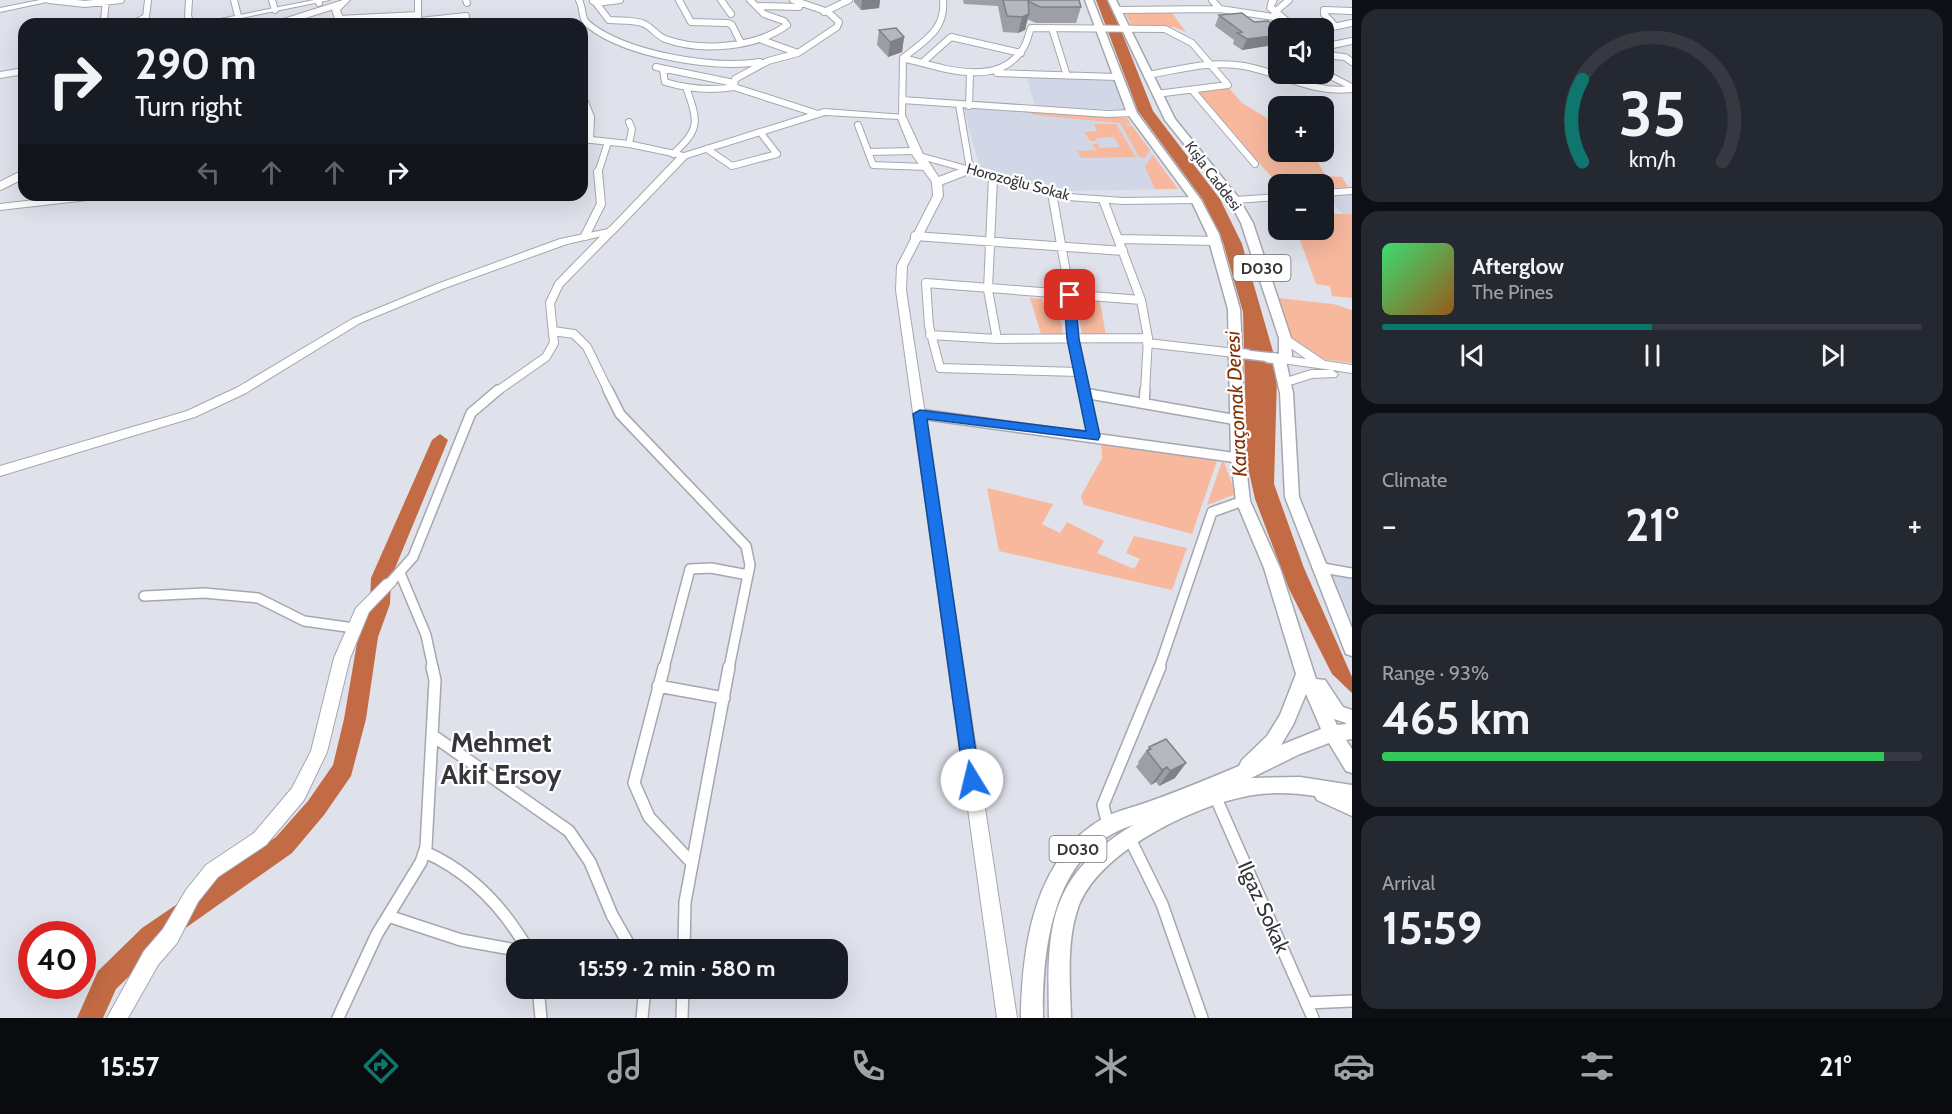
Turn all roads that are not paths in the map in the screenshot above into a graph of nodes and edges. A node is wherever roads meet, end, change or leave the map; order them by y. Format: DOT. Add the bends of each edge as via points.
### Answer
graph roads {
  1 [pos="51,0"];
  2 [pos="121,0"];
  3 [pos="148,0"];
  4 [pos="189,0"];
  5 [pos="234,0"];
  6 [pos="272,0"];
  7 [pos="418,0"];
  8 [pos="579,0"];
  9 [pos="620,0"];
  10 [pos="679,0"];
  11 [pos="721,0"];
  12 [pos="750,0"];
  13 [pos="805,0"];
  14 [pos="849,0"];
  15 [pos="943,0"];
  16 [pos="1089,0"];
  17 [pos="1112,0"];
  18 [pos="1146,0"];
  19 [pos="1212,0"];
  20 [pos="1273,0"];
  21 [pos="1289,0"];
  22 [pos="106,1"];
  23 [pos="594,1"];
  24 [pos="795,1"];
  25 [pos="343,2"];
  26 [pos="1328,3"];
  27 [pos="320,4"];
  28 [pos="757,6"];
  29 [pos="1220,9"];
  30 [pos="1334,9"];
  31 [pos="0,10"];
  32 [pos="275,10"];
  33 [pos="1118,10"];
  34 [pos="1152,10"];
  35 [pos="1352,11"];
  36 [pos="828,12"];
  37 [pos="732,14"];
  38 [pos="1278,15"];
  39 [pos="238,16"];
  40 [pos="466,16"];
  41 [pos="104,18"];
  42 [pos="143,18"];
  43 [pos="189,18"];
  44 [pos="228,18"];
  45 [pos="290,18"];
  46 [pos="338,18"];
  47 [pos="340,18"];
  48 [pos="417,18"];
  49 [pos="442,18"];
  50 [pos="584,18"];
  51 [pos="1282,18"];
  52 [pos="1352,23"];
  53 [pos="588,24"];
  54 [pos="1335,26"];
  55 [pos="1102,27"];
  56 [pos="1052,28"];
  57 [pos="1125,28"];
  58 [pos="762,40"];
  59 [pos="1352,41"];
  60 [pos="741,44"];
  61 [pos="1334,45"];
  62 [pos="1021,52"];
  63 [pos="798,53"];
  64 [pos="1334,56"];
  65 [pos="903,57"];
  66 [pos="768,61"];
  67 [pos="923,62"];
  68 [pos="1352,62"];
  69 [pos="1217,66"];
  70 [pos="656,68"];
  71 [pos="663,70"];
  72 [pos="18,72"];
  73 [pos="982,72"];
  74 [pos="970,73"];
  75 [pos="0,75"];
  76 [pos="1146,75"];
  77 [pos="1067,76"];
  78 [pos="1117,77"];
  79 [pos="1334,78"];
  80 [pos="734,85"];
  81 [pos="1352,88"];
  82 [pos="687,90"];
  83 [pos="1192,90"];
  84 [pos="1156,94"];
  85 [pos="902,100"];
  86 [pos="588,103"];
  87 [pos="959,105"];
  88 [pos="969,106"];
  89 [pos="1132,113"];
  90 [pos="818,114"];
  91 [pos="902,117"];
  92 [pos="629,122"];
  93 [pos="858,125"];
  94 [pos="760,132"];
  95 [pos="588,138"];
  96 [pos="588,139"];
  97 [pos="608,142"];
  98 [pos="629,144"];
  99 [pos="707,149"];
  100 [pos="868,152"];
  101 [pos="917,153"];
  102 [pos="678,155"];
  103 [pos="1254,164"];
  104 [pos="926,166"];
  105 [pos="970,169"];
  106 [pos="18,177"];
  107 [pos="993,177"];
  108 [pos="937,182"];
  109 [pos="0,186"];
  110 [pos="1352,191"];
  111 [pos="1334,192"];
  112 [pos="1052,194"];
  113 [pos="1268,198"];
  114 [pos="1196,200"];
  115 [pos="1235,200"];
  116 [pos="52,201"];
  117 [pos="1104,202"];
  118 [pos="0,207"];
  119 [pos="611,231"];
  120 [pos="585,236"];
  121 [pos="915,236"];
  122 [pos="1119,238"];
  123 [pos="1215,241"];
  124 [pos="991,242"];
  125 [pos="1060,247"];
  126 [pos="1123,251"];
  127 [pos="988,290"];
  128 [pos="1070,295"];
  129 [pos="1141,300"];
  130 [pos="553,331"];
  131 [pos="930,335"];
  132 [pos="1285,338"];
  133 [pos="997,339"];
  134 [pos="1073,339"];
  135 [pos="1148,341"];
  136 [pos="1239,353"];
  137 [pos="1276,359"];
  138 [pos="1324,366"];
  139 [pos="1352,369"];
  140 [pos="1079,372"];
  141 [pos="1352,376"];
  142 [pos="1287,382"];
  143 [pos="1084,393"];
  144 [pos="1144,403"];
  145 [pos="920,414"];
  146 [pos="1237,420"];
  147 [pos="1093,436"];
  148 [pos="1238,458"];
  149 [pos="0,471"];
  150 [pos="1244,501"];
  151 [pos="1317,567"];
  152 [pos="1352,573"];
  153 [pos="748,575"];
  154 [pos="395,579"];
  155 [pos="144,596"];
  156 [pos="354,628"];
  157 [pos="1291,629"];
  158 [pos="1351,645"];
  159 [pos="1305,674"];
  160 [pos="658,686"];
  161 [pos="724,698"];
  162 [pos="1352,718"];
  163 [pos="1352,731"];
  164 [pos="1332,734"];
  165 [pos="432,735"];
  166 [pos="1352,765"];
  167 [pos="1239,775"];
  168 [pos="1308,787"];
  169 [pos="1352,794"];
  170 [pos="1215,796"];
  171 [pos="1352,807"];
  172 [pos="1108,825"];
  173 [pos="1128,836"];
  174 [pos="424,852"];
  175 [pos="692,863"];
  176 [pos="388,916"];
  177 [pos="520,939"];
  178 [pos="626,939"];
  179 [pos="684,939"];
  180 [pos="506,948"];
  181 [pos="539,999"];
  182 [pos="644,999"];
  183 [pos="683,999"];
  184 [pos="1352,1000"];
  185 [pos="1306,1003"];
  186 [pos="117,1018"];
  187 [pos="338,1018"];
  188 [pos="541,1018"];
  189 [pos="642,1018"];
  190 [pos="682,1018"];
  191 [pos="1007,1018"];
  192 [pos="1032,1018"];
  193 [pos="1060,1018"];
  194 [pos="1202,1018"];
  195 [pos="1313,1018"];
  1 -- 22 [label="street" via="86,4"];
  1 -- 31 [label="street"];
  2 -- 22 [label="street"];
  3 -- 42 [label="street"];
  4 -- 43 [label="street"];
  5 -- 39 [label="street"];
  6 -- 32 [label="street"];
  7 -- 48 [label="street"];
  8 -- 50 [label="street"];
  9 -- 23 [label="street"];
  10 -- 60 [label="street" via="691,22 728,23"];
  11 -- 37 [label="street"];
  12 -- 28 [label="street"];
  13 -- 24 [label="street"];
  14 -- 36 [label="street"];
  15 -- 65 [label="street" via="946,15 942,26"];
  16 -- 55 [label="main road"];
  17 -- 33 [label="main road, Kışla Caddesi"];
  18 -- 34 [label="street"];
  19 -- 29 [label="street"];
  20 -- 38 [label="street" via="1270,7"];
  21 -- 38 [label="street"];
  22 -- 41 [label="street"];
  23 -- 60 [label="street" via="609,20 643,23 668,39"];
  24 -- 36 [label="street"];
  25 -- 27 [label="street"];
  25 -- 47 [label="street" via="336,10"];
  26 -- 30 [label="street"];
  27 -- 32 [label="street"];
  27 -- 45 [label="street"];
  27 -- 46 [label="street"];
  28 -- 36 [label="street" via="788,5"];
  28 -- 58 [label="street" via="764,14 787,25"];
  29 -- 34 [label="street"];
  29 -- 38 [label="street"];
  30 -- 35 [label="street"];
  30 -- 54 [label="street" via="1323,11"];
  32 -- 39 [label="street"];
  33 -- 34 [label="street"];
  33 -- 57 [label="main road, Kışla Caddesi"];
  36 -- 63 [label="street" via="839,22 837,27"];
  38 -- 51 [label="street"];
  39 -- 44 [label="street"];
  40 -- 49 [label="street"];
  52 -- 54 [label="street"];
  53 -- 66 [label="street" via="659,56 739,65"];
  55 -- 56 [label="street"];
  55 -- 57 [label="street"];
  55 -- 78 [label="main road"];
  56 -- 62 [label="street" via="1031,28"];
  56 -- 77 [label="street"];
  57 -- 69 [label="street" via="1176,31"];
  57 -- 76 [label="main road, Kışla Caddesi"];
  58 -- 60 [label="street"];
  58 -- 63 [label="street"];
  59 -- 61 [label="street"];
  62 -- 67 [label="street" via="951,37"];
  62 -- 73 [label="street" via="1005,68"];
  63 -- 66 [label="street"];
  64 -- 68 [label="street"];
  65 -- 67 [label="street"];
  65 -- 85 [label="street"];
  66 -- 80 [label="street" via="735,79"];
  67 -- 74 [label="street"];
  69 -- 76 [label="street"];
  69 -- 81 [label="street" via="1246,67 1322,90"];
  69 -- 83 [label="street" via="1228,85"];
  70 -- 71 [label="street"];
  71 -- 80 [label="street"];
  71 -- 82 [label="street" via="665,82"];
  72 -- 75 [label="street"];
  73 -- 74 [label="street"];
  73 -- 77 [label="street"];
  74 -- 88 [label="street"];
  76 -- 84 [label="main road, Kışla Caddesi"];
  77 -- 78 [label="street"];
  78 -- 89 [label="main road"];
  79 -- 81 [label="street"];
  80 -- 82 [label="street" via="718,90"];
  80 -- 90 [label="street"];
  82 -- 102 [label="street" via="697,117 691,137"];
  83 -- 84 [label="street"];
  83 -- 103 [label="street"];
  84 -- 115 [label="main road, Kışla Caddesi" via="1170,120"];
  85 -- 87 [label="street"];
  85 -- 91 [label="street"];
  86 -- 95 [label="street" via="593,134"];
  87 -- 88 [label="street"];
  87 -- 105 [label="street"];
  88 -- 89 [label="street"];
  89 -- 114 [label="main road"];
  90 -- 91 [label="street"];
  90 -- 94 [label="street"];
  91 -- 101 [label="street"];
  92 -- 98 [label="street"];
  93 -- 100 [label="street"];
  94 -- 99 [label="street"];
  94 -- 99 [label="street" via="777,154 732,166"];
  96 -- 97 [label="street"];
  97 -- 98 [label="street"];
  97 -- 120 [label="street" via="598,173 601,204"];
  98 -- 102 [label="street"];
  99 -- 102 [label="street"];
  100 -- 101 [label="street"];
  100 -- 104 [label="street" via="877,167"];
  101 -- 104 [label="street"];
  101 -- 105 [label="street, Horozoğlu Sokak"];
  102 -- 119 [label="street"];
  104 -- 108 [label="street"];
  105 -- 107 [label="street, Horozoğlu Sokak"];
  105 -- 108 [label="street"];
  106 -- 109 [label="street"];
  107 -- 112 [label="street, Horozoğlu Sokak"];
  107 -- 124 [label="street"];
  108 -- 121 [label="street" via="938,196"];
  110 -- 111 [label="street"];
  112 -- 117 [label="street, Horozoğlu Sokak"];
  112 -- 125 [label="street"];
  113 -- 115 [label="street"];
  114 -- 117 [label="street, Horozoğlu Sokak"];
  114 -- 123 [label="main road"];
  115 -- 132 [label="main road, Kışla Caddesi / D030" via="1247,223"];
  116 -- 118 [label="street"];
  117 -- 122 [label="street"];
  119 -- 120 [label="street"];
  119 -- 130 [label="street" via="559,284 550,303"];
  120 -- 149 [label="street" via="441,286 356,321 242,390 191,414"];
  121 -- 124 [label="street"];
  121 -- 145 [label="street" via="902,266 901,290"];
  122 -- 123 [label="street"];
  122 -- 126 [label="street"];
  123 -- 136 [label="main road" via="1234,309"];
  124 -- 125 [label="street"];
  124 -- 127 [label="street"];
  125 -- 126 [label="street"];
  125 -- 128 [label="street"];
  126 -- 129 [label="street"];
  127 -- 128 [label="street"];
  127 -- 131 [label="street" via="926,283"];
  127 -- 133 [label="street"];
  128 -- 129 [label="street"];
  128 -- 134 [label="street"];
  129 -- 135 [label="street"];
  130 -- 153 [label="street" via="574,334 587,347 620,414 746,546"];
  130 -- 154 [label="street" via="554,343 546,357 488,397 471,414 413,556"];
  131 -- 133 [label="street"];
  131 -- 140 [label="street" via="940,368"];
  132 -- 137 [label="main road" via="1285,356"];
  132 -- 138 [label="street"];
  133 -- 134 [label="street"];
  134 -- 135 [label="street"];
  134 -- 140 [label="street"];
  135 -- 136 [label="street"];
  135 -- 144 [label="street"];
  136 -- 137 [label="main road"];
  136 -- 146 [label="main road"];
  137 -- 138 [label="street"];
  137 -- 142 [label="main road"];
  138 -- 139 [label="street"];
  140 -- 143 [label="street"];
  141 -- 142 [label="street" via="1311,374"];
  142 -- 151 [label="main road" via="1288,479"];
  143 -- 144 [label="street"];
  143 -- 147 [label="street"];
  144 -- 146 [label="street"];
  145 -- 147 [label="street"];
  145 -- 191 [label="street"];
  146 -- 148 [label="main road"];
  147 -- 148 [label="street"];
  148 -- 150 [label="main road"];
  150 -- 157 [label="main road" via="1272,568"];
  150 -- 172 [label="street" via="1212,512 1163,660 1103,805"];
  151 -- 152 [label="street"];
  151 -- 158 [label="main road"];
  153 -- 160 [label="street" via="711,568 690,569"];
  153 -- 161 [label="street"];
  154 -- 156 [label="street" via="363,608"];
  154 -- 165 [label="street" via="419,616 432,656"];
  155 -- 156 [label="street" via="204,593 258,598 304,621"];
  156 -- 186 [label="street" via="342,658 319,752 298,794 260,839 212,871 151,958"];
  157 -- 159 [label="main road"];
  157 -- 162 [label="main road" via="1330,704"];
  159 -- 164 [label="main road"];
  159 -- 167 [label="main road" via="1279,732"];
  160 -- 161 [label="street"];
  160 -- 175 [label="street" via="634,783 637,796 657,830"];
  161 -- 175 [label="street"];
  163 -- 164 [label="main road"];
  164 -- 166 [label="main road"];
  164 -- 167 [label="main road"];
  165 -- 174 [label="street"];
  165 -- 178 [label="street" via="569,831 590,862"];
  167 -- 172 [label="main road, D030"];
  168 -- 169 [label="main road"];
  168 -- 170 [label="main road" via="1249,786"];
  168 -- 171 [label="main road"];
  170 -- 173 [label="main road"];
  170 -- 185 [label="street, Ilgaz Sokak"];
  172 -- 192 [label="main road, D030" via="1068,861 1055,884 1036,944"];
  173 -- 193 [label="main road" via="1087,871 1072,897 1061,937"];
  173 -- 194 [label="street" via="1162,904"];
  174 -- 176 [label="street"];
  174 -- 177 [label="street" via="444,858 475,884"];
  175 -- 179 [label="street"];
  176 -- 180 [label="street" via="461,940"];
  176 -- 187 [label="street"];
  181 -- 188 [label="street"];
  182 -- 189 [label="street"];
  183 -- 190 [label="street"];
  184 -- 185 [label="street"];
  185 -- 195 [label="street, Ilgaz Sokak"];
}
